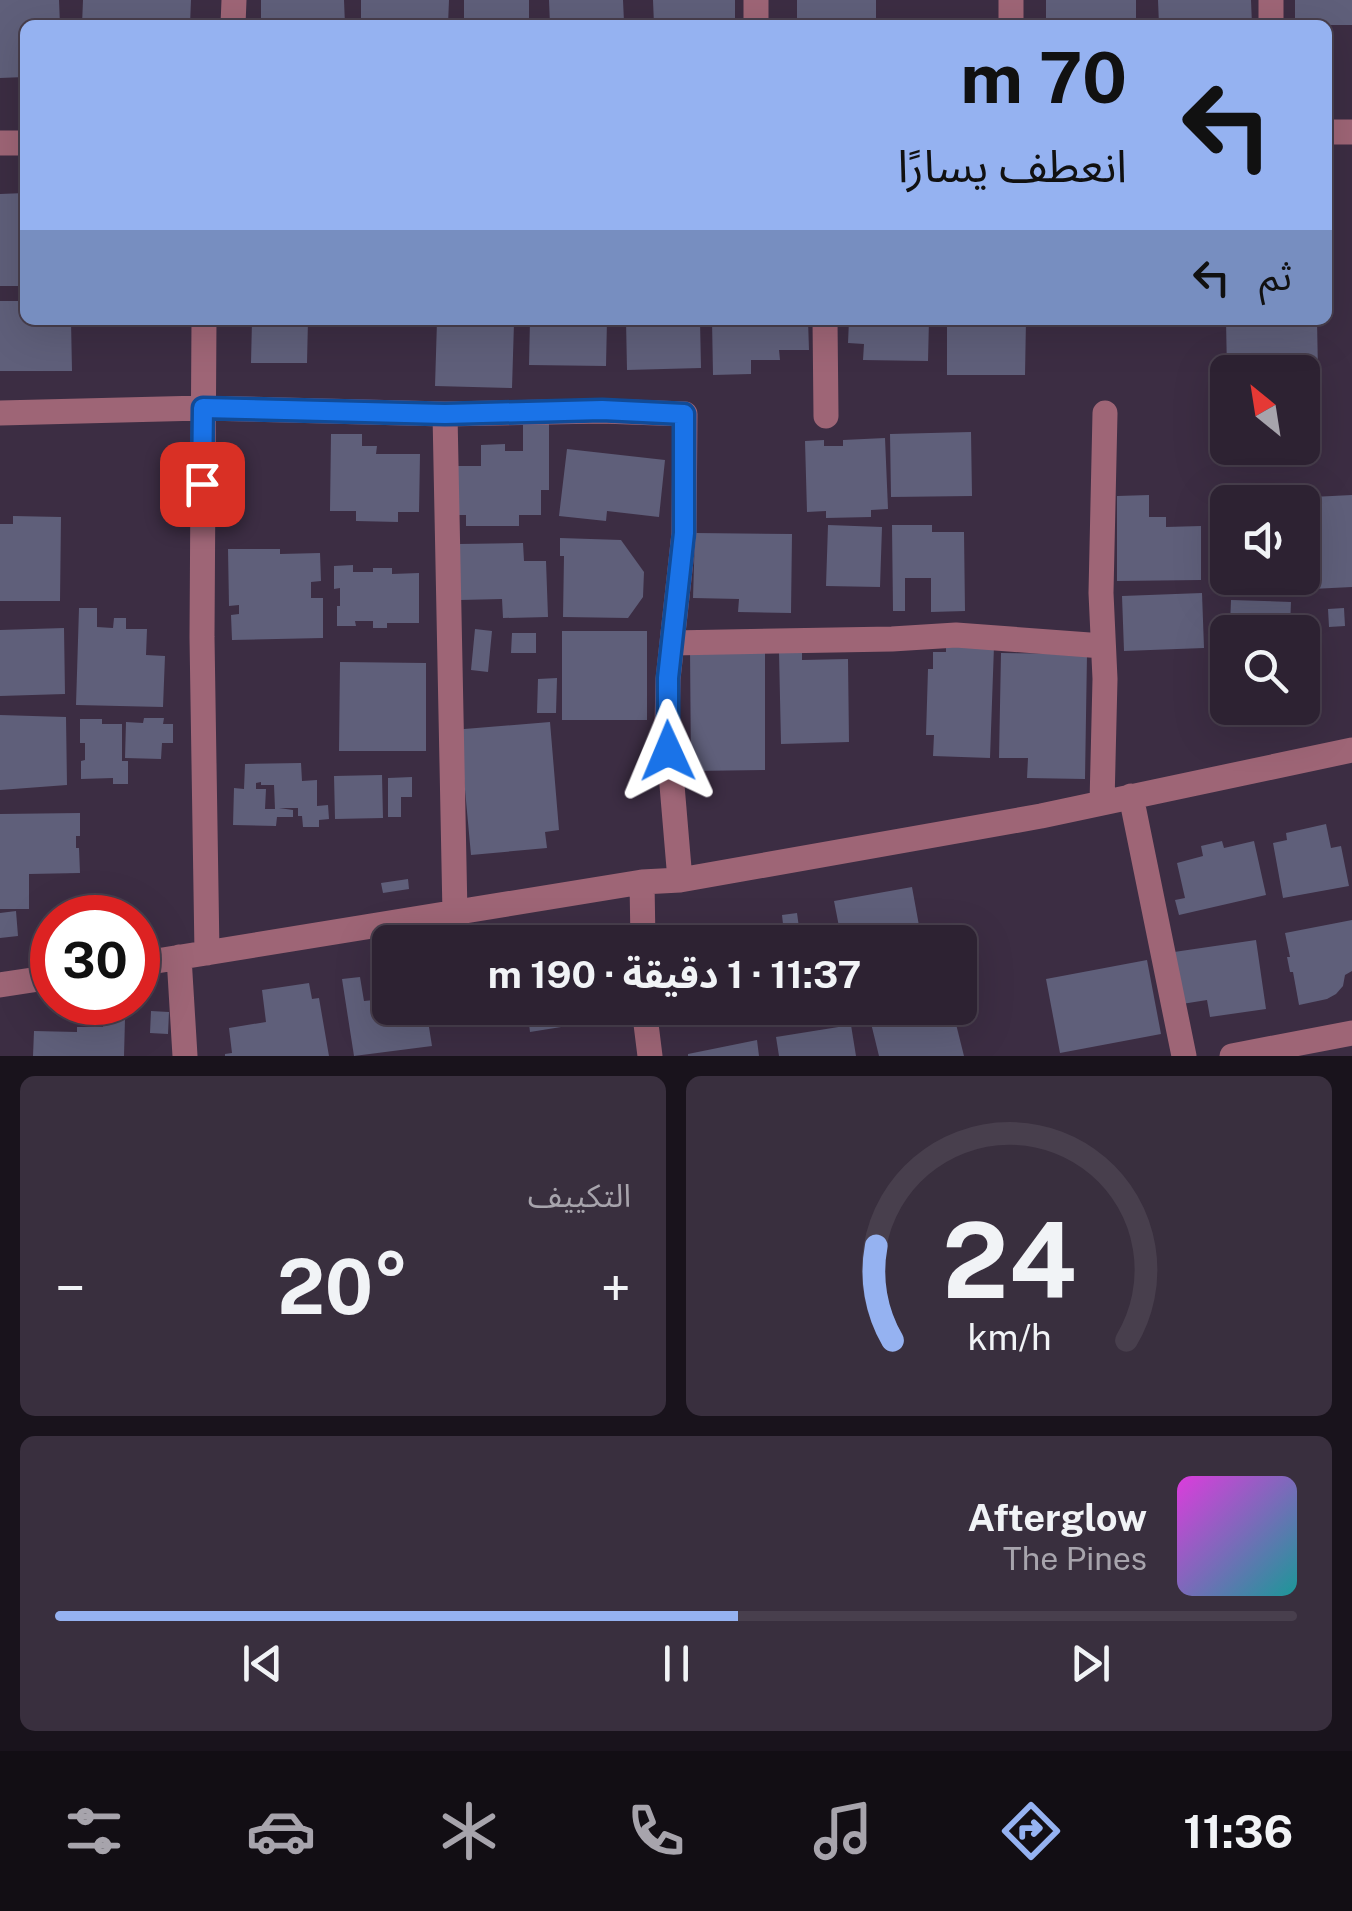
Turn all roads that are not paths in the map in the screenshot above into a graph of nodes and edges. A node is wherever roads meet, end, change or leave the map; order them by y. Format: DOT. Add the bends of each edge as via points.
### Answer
graph roads {
  1 [pos="204,325"];
  2 [pos="825,325"];
  3 [pos="203,408"];
  4 [pos="0,413"];
  5 [pos="445,414"];
  6 [pos="1105,414"];
  7 [pos="826,416"];
  8 [pos="672,643"];
  9 [pos="1102,646"];
  10 [pos="1352,750"];
  11 [pos="1131,796"];
  12 [pos="1102,803"];
  13 [pos="680,880"];
  14 [pos="642,882"];
  15 [pos="454,914"];
  16 [pos="643,925"];
  17 [pos="207,952"];
  18 [pos="179,957"];
  19 [pos="160,960"];
  20 [pos="30,980"];
  21 [pos="0,985"];
  22 [pos="646,1025"];
  23 [pos="1352,1033"];
  24 [pos="185,1056"];
  25 [pos="650,1056"];
  26 [pos="1184,1056"];
  27 [pos="1232,1056"];
  1 -- 3 [label="street"];
  2 -- 7 [label="street"];
  3 -- 4 [label="street"];
  3 -- 5 [label="street"];
  3 -- 17 [label="street"];
  5 -- 8 [label="street" via="684,414 684,533"];
  5 -- 15 [label="street"];
  6 -- 9 [label="street"];
  8 -- 9 [label="street" via="956,635"];
  8 -- 13 [label="street" via="667,726"];
  9 -- 12 [label="street"];
  10 -- 11 [label="street"];
  11 -- 12 [label="street"];
  11 -- 26 [label="street"];
  12 -- 13 [label="street"];
  13 -- 14 [label="street"];
  14 -- 15 [label="street"];
  14 -- 16 [label="street"];
  15 -- 17 [label="street"];
  17 -- 18 [label="street"];
  18 -- 19 [label="street"];
  18 -- 24 [label="street"];
  20 -- 21 [label="street"];
  22 -- 25 [label="street"];
  23 -- 27 [label="street"];
}
